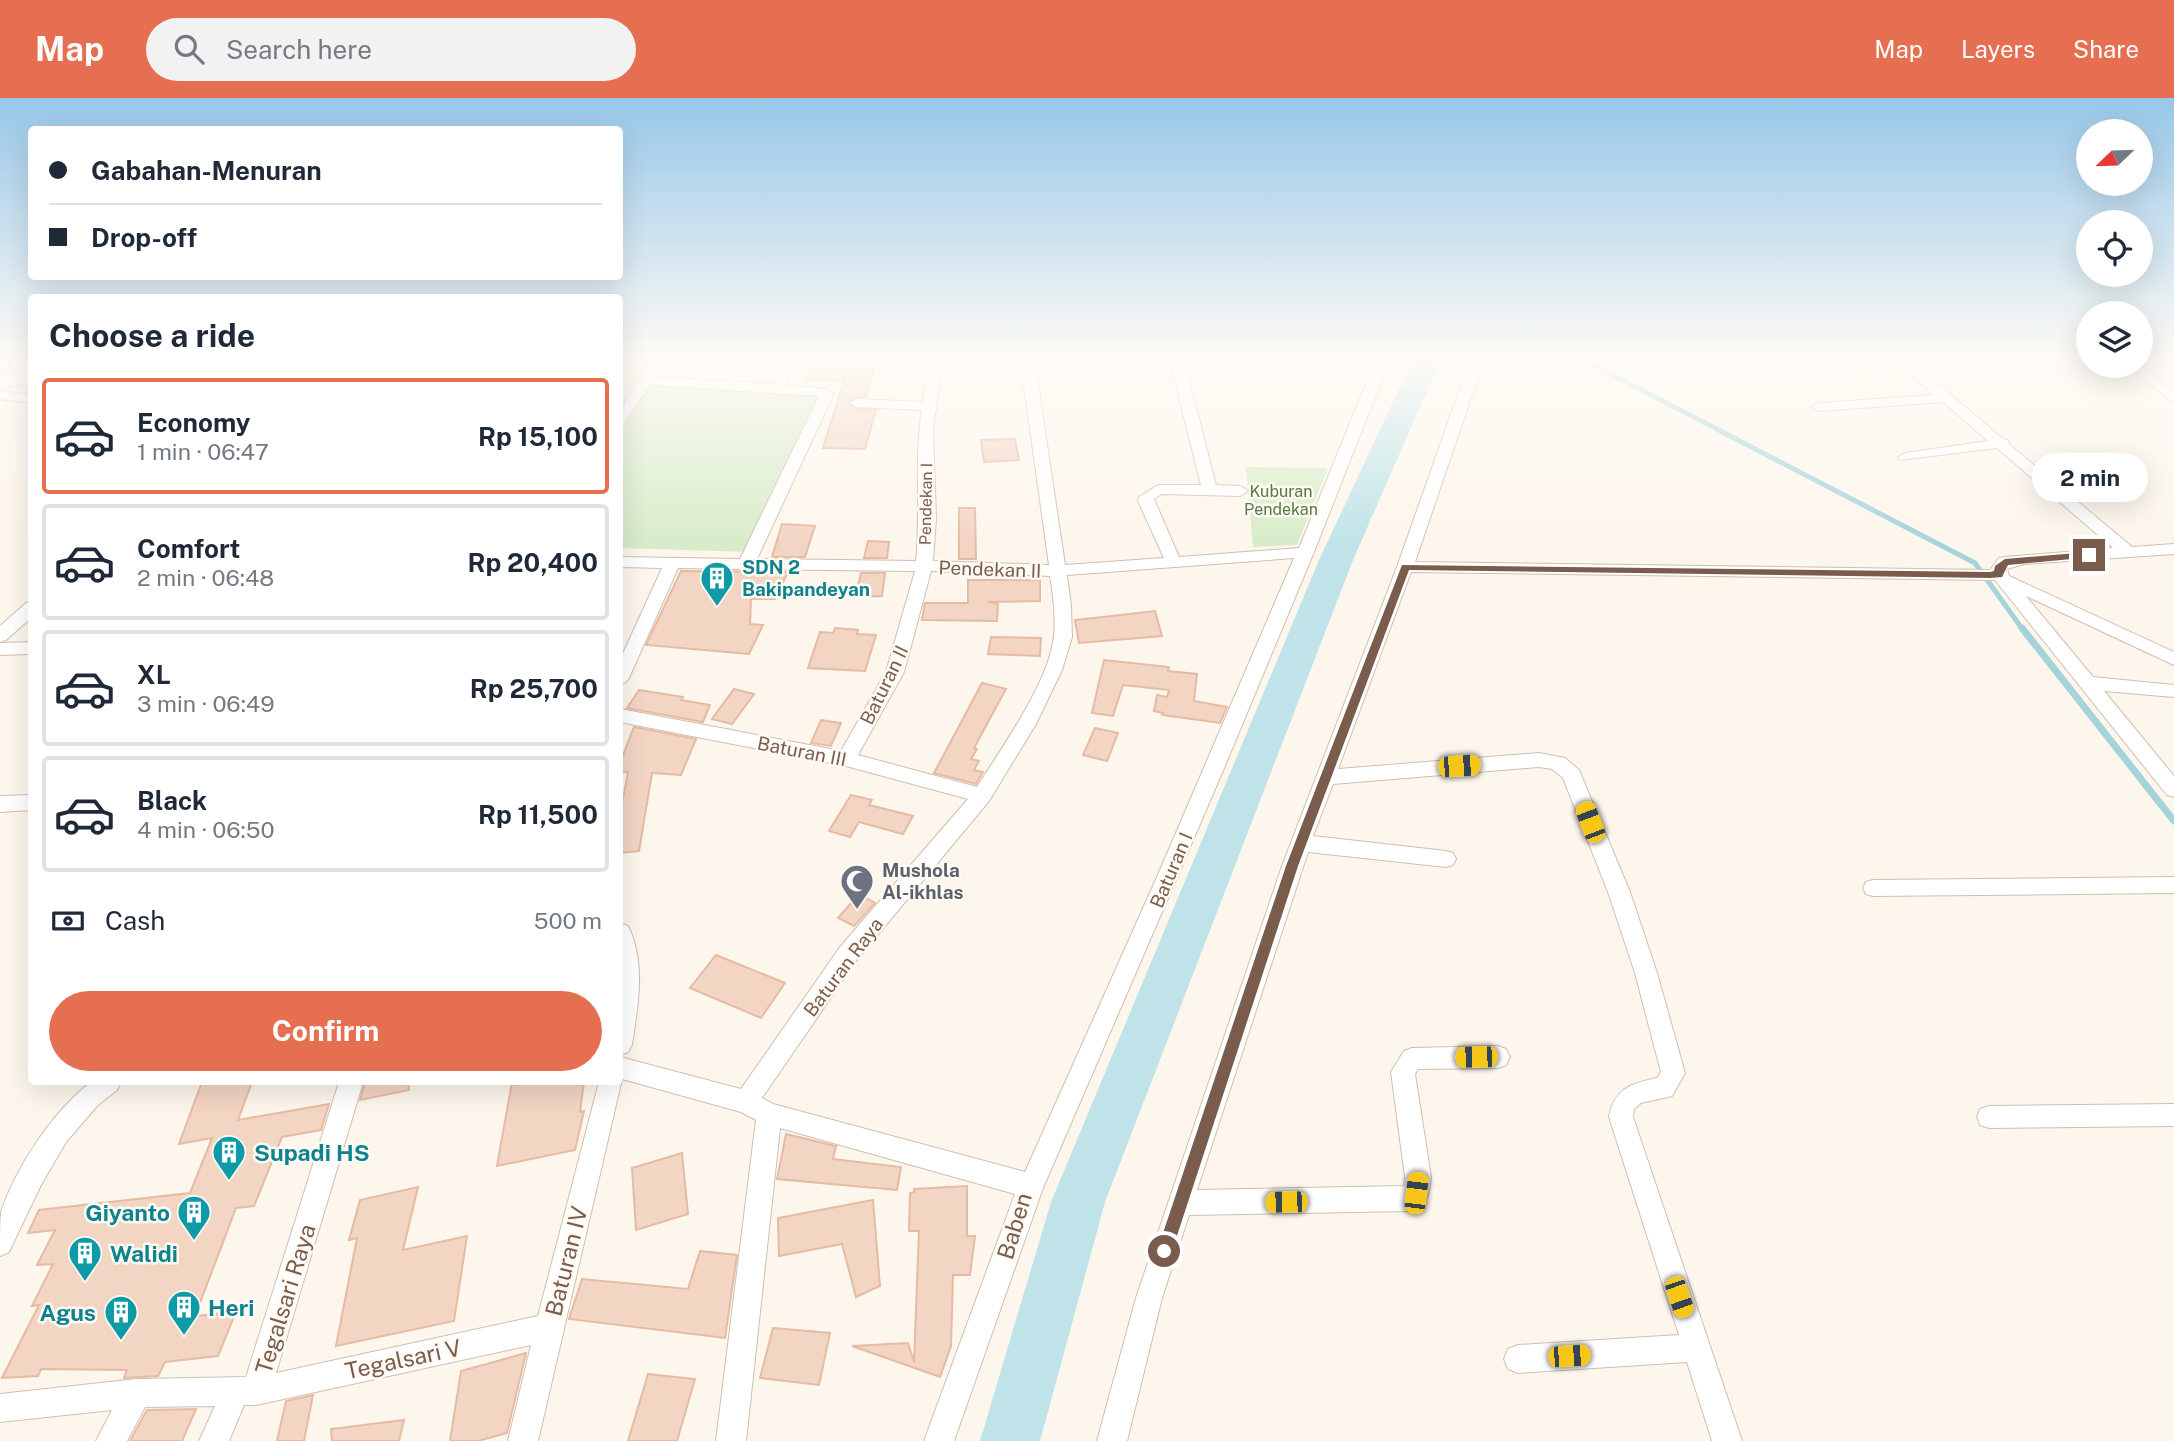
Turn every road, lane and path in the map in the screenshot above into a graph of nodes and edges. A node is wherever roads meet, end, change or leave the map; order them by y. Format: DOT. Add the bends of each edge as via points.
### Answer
graph roads {
  1 [pos="815,420"];
  2 [pos="928,420"];
  3 [pos="1036,420"];
  4 [pos="1192,420"];
  5 [pos="1359,420"];
  6 [pos="1456,420"];
  7 [pos="1974,420"];
  8 [pos="2003,443"];
  9 [pos="1905,457"];
  10 [pos="1210,489"];
  11 [pos="1240,491"];
  12 [pos="2174,549"];
  13 [pos="1306,552"];
  14 [pos="2129,553"];
  15 [pos="623,562"];
  16 [pos="1174,563"];
  17 [pos="672,564"];
  18 [pos="745,566"];
  19 [pos="924,567"];
  20 [pos="1405,567"];
  21 [pos="1058,571"];
  22 [pos="1989,576"];
  23 [pos="28,611"];
  24 [pos="0,636"];
  25 [pos="28,648"];
  26 [pos="0,649"];
  27 [pos="2174,659"];
  28 [pos="623,671"];
  29 [pos="2087,683"];
  30 [pos="2174,691"];
  31 [pos="623,717"];
  32 [pos="846,759"];
  33 [pos="1326,777"];
  34 [pos="2174,790"];
  35 [pos="982,796"];
  36 [pos="28,802"];
  37 [pos="0,804"];
  38 [pos="1300,843"];
  39 [pos="1446,859"];
  40 [pos="2174,886"];
  41 [pos="1873,888"];
  42 [pos="623,944"];
  43 [pos="623,1013"];
  44 [pos="1498,1057"];
  45 [pos="623,1069"];
  46 [pos="104,1085"];
  47 [pos="350,1085"];
  48 [pos="610,1085"];
  49 [pos="757,1108"];
  50 [pos="2174,1115"];
  51 [pos="1989,1116"];
  52 [pos="1031,1186"];
  53 [pos="1180,1203"];
  54 [pos="0,1243"];
  55 [pos="549,1327"];
  56 [pos="1697,1348"];
  57 [pos="1518,1359"];
  58 [pos="246,1392"];
  59 [pos="137,1393"];
  60 [pos="0,1408"];
  61 [pos="111,1441"];
  62 [pos="214,1441"];
  63 [pos="523,1441"];
  64 [pos="731,1441"];
  65 [pos="939,1441"];
  66 [pos="1112,1441"];
  67 [pos="1727,1441"];
  1 -- 18 [label="street"];
  2 -- 19 [label="street, Pendekan I"];
  3 -- 21 [label="street, Baturan Raya"];
  4 -- 10 [label="street"];
  5 -- 13 [label="street, Baturan I"];
  6 -- 20 [label="street"];
  7 -- 8 [label="street"];
  8 -- 9 [label="street"];
  8 -- 14 [label="street"];
  10 -- 11 [label="street"];
  10 -- 16 [label="street" via="1166,489 1147,497"];
  12 -- 14 [label="street"];
  13 -- 16 [label="street, Pendekan II"];
  13 -- 52 [label="street, Baturan I"];
  14 -- 22 [label="street" via="2005,562"];
  15 -- 17 [label="street, Pendekan II"];
  16 -- 21 [label="street, Pendekan II"];
  17 -- 18 [label="street, Pendekan II"];
  17 -- 28 [label="street"];
  18 -- 19 [label="street, Pendekan II"];
  19 -- 21 [label="street, Pendekan II"];
  19 -- 32 [label="street, Baturan II" via="895,671"];
  20 -- 22 [label="street"];
  20 -- 33 [label="street"];
  21 -- 35 [label="street, Baturan Raya" via="1063,606 1060,653 1029,719"];
  22 -- 27 [label="street"];
  22 -- 29 [label="street"];
  23 -- 24 [label="street"];
  25 -- 26 [label="street"];
  29 -- 30 [label="street"];
  29 -- 34 [label="street"];
  31 -- 32 [label="street, Baturan III"];
  32 -- 35 [label="street, Baturan III"];
  33 -- 38 [label="street"];
  33 -- 56 [label="street" via="1539,760 1565,765 1572,775 1619,892 1673,1073 1664,1088 1628,1097 1622,1103 1622,1116"];
  35 -- 49 [label="street, Baturan Raya" via="848,954"];
  36 -- 37 [label="street"];
  38 -- 39 [label="street"];
  38 -- 53 [label="street"];
  40 -- 41 [label="street"];
  42 -- 43 [label="street" via="628,964"];
  44 -- 53 [label="street" via="1412,1059 1406,1065 1403,1072 1418,1177 1412,1198"];
  45 -- 49 [label="street"];
  46 -- 54 [label="street" via="56,1135"];
  47 -- 58 [label="street, Tegalsari Raya"];
  48 -- 55 [label="street, Baturan IV"];
  49 -- 52 [label="street, Baben"];
  49 -- 64 [label="street"];
  50 -- 51 [label="street"];
  52 -- 65 [label="street, Baben"];
  53 -- 66 [label="street" via="1149,1298"];
  55 -- 58 [label="street, Tegalsari V"];
  55 -- 63 [label="street, Baturan IV"];
  56 -- 57 [label="street"];
  56 -- 67 [label="street"];
  58 -- 59 [label="street, Tegalsari Raya"];
  58 -- 62 [label="street"];
  59 -- 60 [label="street, Tegalsari Raya"];
  59 -- 61 [label="street"];
}
